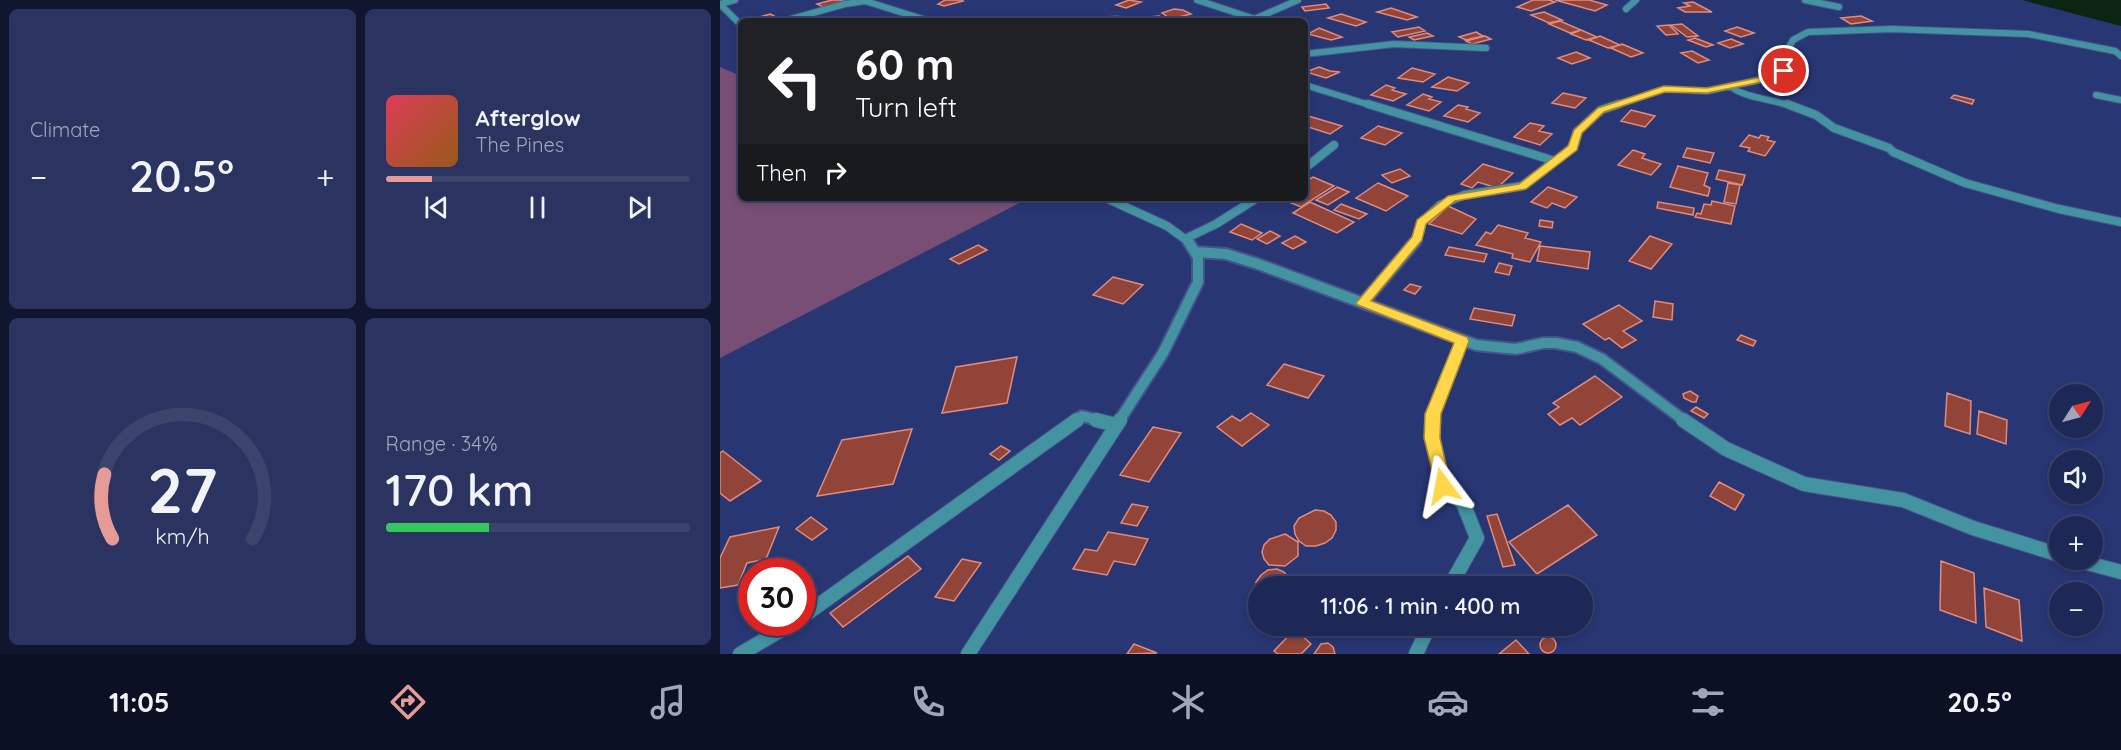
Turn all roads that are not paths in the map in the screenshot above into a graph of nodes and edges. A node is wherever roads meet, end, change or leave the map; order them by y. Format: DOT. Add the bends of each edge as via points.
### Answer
graph roads {
  1 [pos="735,0"];
  2 [pos="1197,0"];
  3 [pos="1298,0"];
  4 [pos="1636,0"];
  5 [pos="1805,0"];
  6 [pos="720,4"];
  7 [pos="1839,7"];
  8 [pos="1626,9"];
  9 [pos="795,18"];
  10 [pos="919,18"];
  11 [pos="1246,18"];
  12 [pos="1257,18"];
  13 [pos="738,22"];
  14 [pos="1486,48"];
  15 [pos="1308,54"];
  16 [pos="2121,56"];
  17 [pos="1308,86"];
  18 [pos="1730,86"];
  19 [pos="2097,95"];
  20 [pos="2121,100"];
  21 [pos="1334,145"];
  22 [pos="1555,161"];
  23 [pos="1308,166"];
  24 [pos="1112,201"];
  25 [pos="1252,201"];
  26 [pos="2121,222"];
  27 [pos="1187,238"];
  28 [pos="1196,252"];
  29 [pos="1363,303"];
  30 [pos="1462,341"];
  31 [pos="1116,426"];
  32 [pos="2049,552"];
  33 [pos="2103,567"];
  34 [pos="2121,572"];
  35 [pos="1456,576"];
  36 [pos="816,608"];
  37 [pos="771,636"];
  38 [pos="1425,636"];
  39 [pos="740,654"];
  40 [pos="968,654"];
  41 [pos="1416,654"];
  1 -- 6 [label="street"];
  2 -- 11 [label="street"];
  3 -- 12 [label="street"];
  4 -- 8 [label="street"];
  5 -- 7 [label="street"];
  6 -- 13 [label="street"];
  9 -- 10 [label="street" via="865,1"];
  14 -- 15 [label="street" via="1394,44"];
  16 -- 18 [label="street" via="2115,51 2028,34 1892,29 1808,32 1793,40 1789,47 1794,57 1784,71"];
  17 -- 22 [label="street"];
  18 -- 22 [label="street" via="1707,91 1664,89 1601,110 1577,132 1573,147"];
  18 -- 26 [label="street" via="1738,93 1773,99 1816,115 1834,128 1965,183"];
  19 -- 20 [label="street"];
  21 -- 23 [label="street"];
  22 -- 29 [label="street" via="1522,186 1464,195 1440,205 1421,223 1418,238"];
  24 -- 27 [label="street"];
  25 -- 27 [label="street"];
  27 -- 28 [label="street"];
  28 -- 29 [label="street" via="1247,260"];
  28 -- 31 [label="street" via="1199,270 1195,292 1163,353"];
  29 -- 30 [label="street"];
  30 -- 32 [label="street" via="1504,349 1543,343 1577,346 1602,359 1645,394 1726,449 1769,469 1804,484 1903,500 1973,528"];
  30 -- 35 [label="street" via="1433,414 1432,438 1443,486 1463,503 1477,538"];
  31 -- 36 [label="street" via="1082,416"];
  31 -- 40 [label="street"];
  33 -- 34 [label="street"];
  37 -- 39 [label="street"];
  38 -- 41 [label="street"];
}
